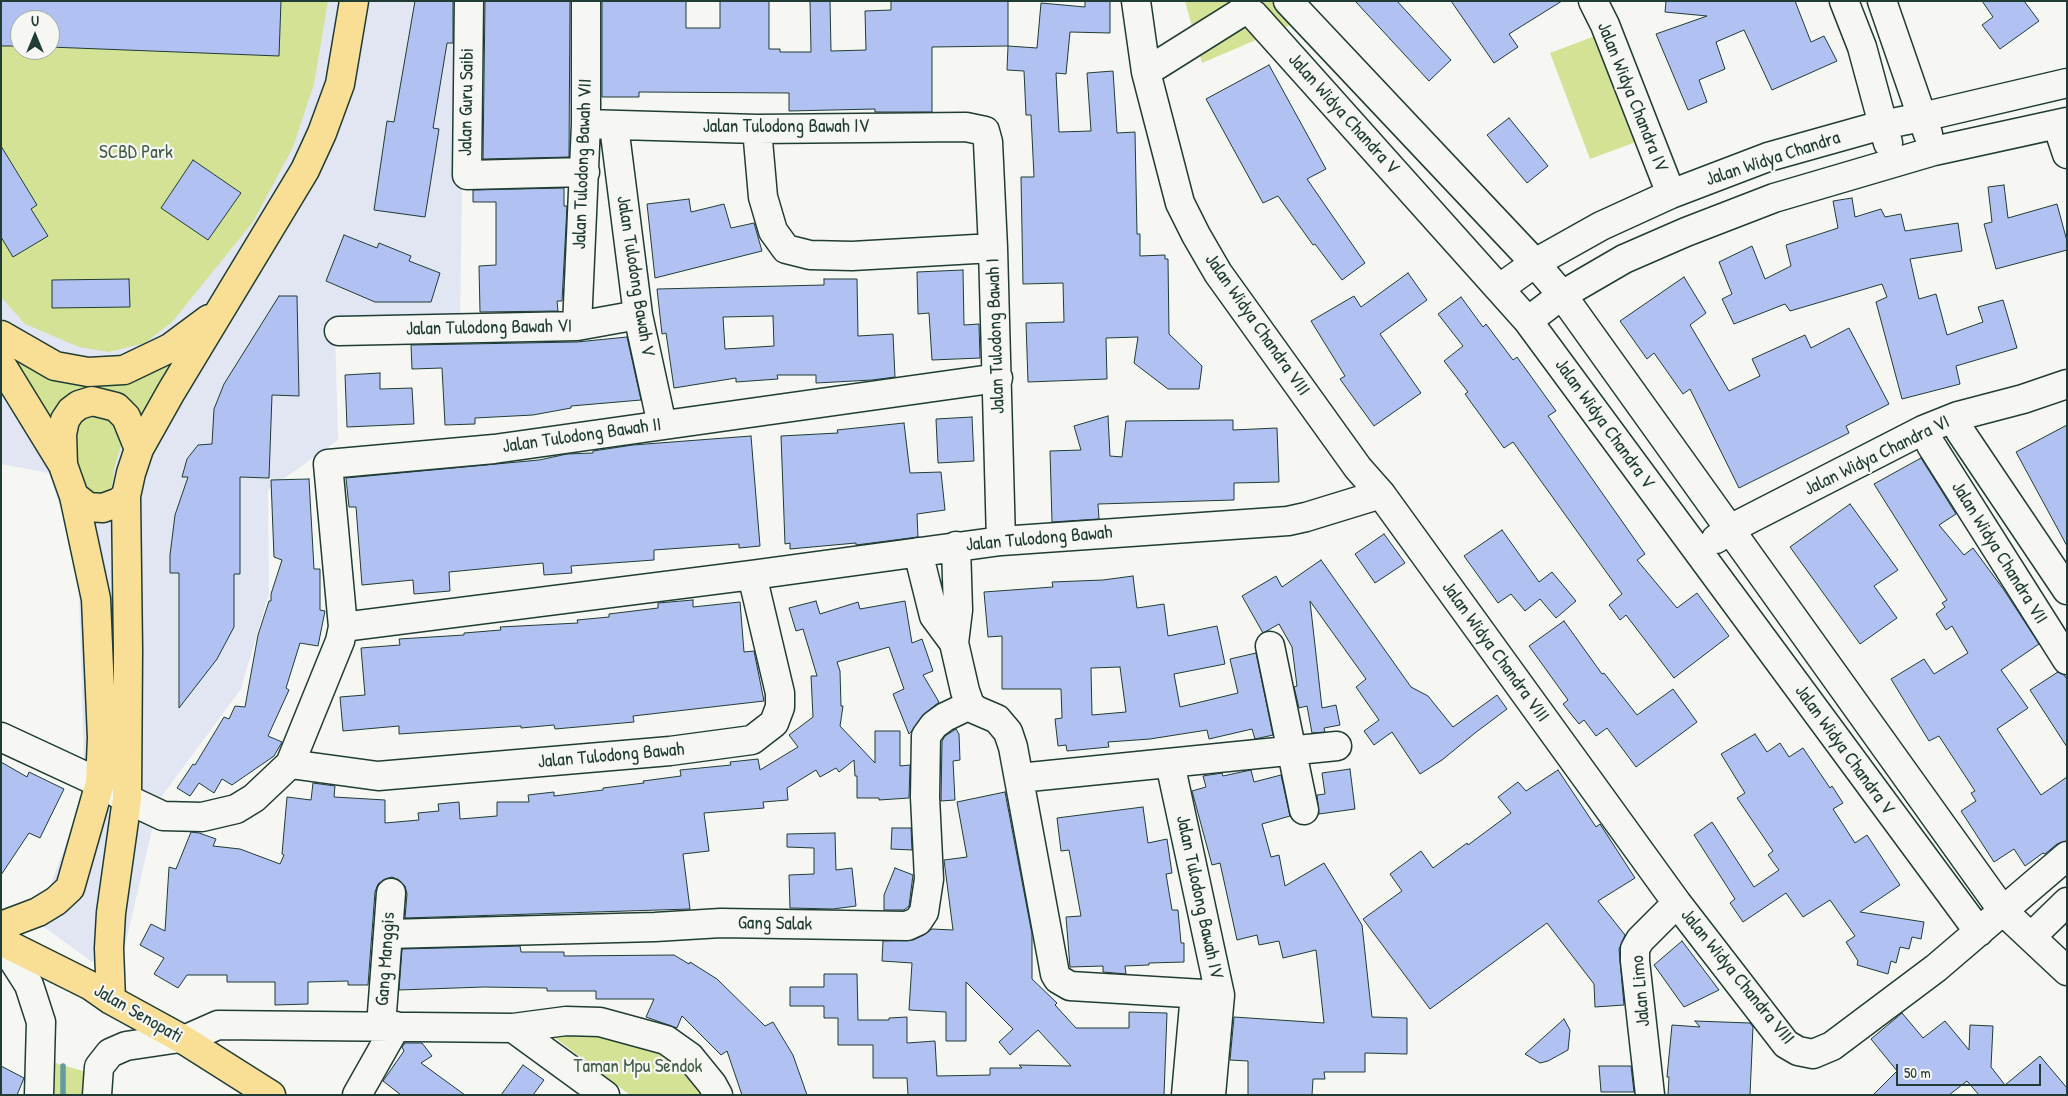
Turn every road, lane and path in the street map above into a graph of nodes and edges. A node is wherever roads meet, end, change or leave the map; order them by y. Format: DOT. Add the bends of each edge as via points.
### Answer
graph roads {
  1 [pos="354,1"];
  2 [pos="469,1"];
  3 [pos="586,1"];
  4 [pos="1136,1"];
  5 [pos="1288,1"];
  6 [pos="1593,1"];
  7 [pos="1844,1"];
  8 [pos="1882,1"];
  9 [pos="1144,62"];
  10 [pos="2067,83"];
  11 [pos="1922,117"];
  12 [pos="2062,123"];
  13 [pos="586,124"];
  14 [pos="1882,125"];
  15 [pos="614,126"];
  16 [pos="757,129"];
  17 [pos="985,131"];
  18 [pos="1934,151"];
  19 [pos="2067,154"];
  20 [pos="1893,163"];
  21 [pos="584,172"];
  22 [pos="1671,194"];
  23 [pos="993,248"];
  24 [pos="1536,263"];
  25 [pos="1500,288"];
  26 [pos="1562,295"];
  27 [pos="218,312"];
  28 [pos="638,315"];
  29 [pos="1528,321"];
  30 [pos="577,326"];
  31 [pos="339,331"];
  32 [pos="1,335"];
  33 [pos="1,364"];
  34 [pos="998,378"];
  35 [pos="2067,384"];
  36 [pos="2067,402"];
  37 [pos="662,425"];
  38 [pos="1960,431"];
  39 [pos="1931,445"];
  40 [pos="139,449"];
  41 [pos="63,465"];
  42 [pos="1358,468"];
  43 [pos="1381,494"];
  44 [pos="74,496"];
  45 [pos="126,496"];
  46 [pos="1326,510"];
  47 [pos="1735,536"];
  48 [pos="1001,541"];
  49 [pos="956,546"];
  50 [pos="918,552"];
  51 [pos="1703,558"];
  52 [pos="752,575"];
  53 [pos="2067,590"];
  54 [pos="343,627"];
  55 [pos="954,643"];
  56 [pos="1270,646"];
  57 [pos="2067,660"];
  58 [pos="970,705"];
  59 [pos="1,737"];
  60 [pos="1338,746"];
  61 [pos="1291,751"];
  62 [pos="1170,763"];
  63 [pos="290,764"];
  64 [pos="1019,778"];
  65 [pos="100,782"];
  66 [pos="127,799"];
  67 [pos="1304,810"];
  68 [pos="2067,856"];
  69 [pos="391,893"];
  70 [pos="1677,902"];
  71 [pos="2067,902"];
  72 [pos="2003,911"];
  73 [pos="1,926"];
  74 [pos="1979,932"];
  75 [pos="388,934"];
  76 [pos="2031,937"];
  77 [pos="1,941"];
  78 [pos="2067,971"];
  79 [pos="1207,995"];
  80 [pos="111,1000"];
  81 [pos="389,1026"];
  82 [pos="513,1028"];
  83 [pos="182,1039"];
  84 [pos="39,1095"];
  85 [pos="97,1095"];
  86 [pos="272,1095"];
  87 [pos="357,1095"];
  88 [pos="605,1095"];
  89 [pos="718,1095"];
  90 [pos="1186,1095"];
  91 [pos="1211,1095"];
  92 [pos="1650,1095"];
  1 -- 27 [label="main road" via="340,84 322,133 305,170"];
  2 -- 21 [label="street, Jalan Guru Saibi" via="467,174"];
  3 -- 13 [label="street, Jalan Tulodong Bawah VII"];
  4 -- 9 [label="street, Jalan Widya Chandra VIII"];
  5 -- 24 [label="street, Jalan Widya Chandra V"];
  6 -- 22 [label="street, Jalan Widya Chandra IV"];
  7 -- 14 [label="street" via="1862,47"];
  8 -- 11 [label="street"];
  9 -- 25 [label="street, Jalan Widya Chandra V" via="1174,56 1240,13 1254,15"];
  9 -- 42 [label="street, Jalan Widya Chandra VIII" via="1180,203 1196,235 1218,273"];
  10 -- 11 [label="street, Jalan Widya Chandra"];
  11 -- 14 [label="street, Jalan Widya Chandra"];
  11 -- 18 [label="street"];
  12 -- 18 [label="street, Jalan Widya Chandra"];
  12 -- 19 [label="street"];
  13 -- 15 [label="street, Jalan Tulodong Bawah IV"];
  13 -- 21 [label="street, Jalan Tulodong Bawah VII"];
  14 -- 20 [label="street"];
  14 -- 22 [label="street, Jalan Widya Chandra" via="1768,157"];
  15 -- 16 [label="street, Jalan Tulodong Bawah IV"];
  15 -- 28 [label="street, Jalan Tulodong Bawah V"];
  16 -- 17 [label="street, Jalan Tulodong Bawah IV" via="966,127"];
  16 -- 23 [label="street" via="762,197 773,230 786,249 810,255 852,256"];
  17 -- 23 [label="street, Jalan Tulodong Bawah I"];
  18 -- 20 [label="street, Jalan Widya Chandra"];
  20 -- 26 [label="street, Jalan Widya Chandra" via="1774,198 1686,232 1624,260"];
  21 -- 30 [label="street, Jalan Tulodong Bawah VII"];
  22 -- 24 [label="street, Jalan Widya Chandra" via="1602,226"];
  23 -- 34 [label="street, Jalan Tulodong Bawah I"];
  24 -- 25 [label="street, Jalan Widya Chandra"];
  24 -- 26 [label="street, Jalan Widya Chandra V"];
  25 -- 29 [label="street, Jalan Widya Chandra V"];
  26 -- 29 [label="street, Jalan Widya Chandra"];
  26 -- 47 [label="street, Jalan Widya Chandra V"];
  27 -- 32 [label="main road" via="170,348 124,370 88,372 55,366"];
  27 -- 40 [label="main road"];
  28 -- 30 [label="street, Jalan Tulodong Bawah VI"];
  28 -- 37 [label="street, Jalan Tulodong Bawah V"];
  29 -- 51 [label="street, Jalan Widya Chandra V"];
  30 -- 31 [label="street, Jalan Tulodong Bawah VI"];
  33 -- 41 [label="main road"];
  34 -- 37 [label="street, Jalan Tulodong Bawah II"];
  34 -- 48 [label="street, Jalan Tulodong Bawah I"];
  35 -- 47 [label="street, Jalan Widya Chandra VI" via="1958,416 1923,430"];
  36 -- 38 [label="street, Jalan Widya Chandra VI" via="2028,416"];
  37 -- 54 [label="street, Jalan Tulodong Bawah II" via="494,449 328,464"];
  38 -- 39 [label="street, Jalan Widya Chandra VI"];
  38 -- 53 [label="street, Jalan Widya Chandra VII"];
  39 -- 47 [label="street, Jalan Widya Chandra VI"];
  39 -- 57 [label="street, Jalan Widya Chandra VII"];
  40 -- 41 [label="main road" via="126,417 116,407 92,401 79,405 65,420"];
  40 -- 45 [label="main road"];
  41 -- 44 [label="main road"];
  42 -- 43 [label="street, Jalan Widya Chandra VIII"];
  42 -- 46 [label="street"];
  43 -- 46 [label="street, Jalan Tulodong Bawah"];
  43 -- 70 [label="street, Jalan Widya Chandra VIII"];
  44 -- 45 [label="main road" via="88,507 103,508"];
  44 -- 65 [label="main road" via="96,600 102,738"];
  45 -- 66 [label="main road"];
  46 -- 48 [label="street, Jalan Tulodong Bawah" via="1288,521"];
  47 -- 51 [label="street, Jalan Widya Chandra VI"];
  47 -- 72 [label="street, Jalan Widya Chandra V"];
  48 -- 49 [label="street, Jalan Tulodong Bawah"];
  49 -- 50 [label="street, Jalan Tulodong Bawah"];
  49 -- 55 [label="street" via="958,610"];
  50 -- 52 [label="street, Jalan Tulodong Bawah"];
  50 -- 55 [label="street" via="934,616"];
  51 -- 74 [label="street, Jalan Widya Chandra V"];
  52 -- 54 [label="street, Jalan Tulodong Bawah"];
  52 -- 63 [label="street, Jalan Tulodong Bawah" via="780,693 780,707 774,723 752,740 670,751 378,776"];
  54 -- 63 [label="street"];
  55 -- 58 [label="street"];
  56 -- 61 [label="street"];
  58 -- 64 [label="street, Jalan Tulodong Bawah IV" via="997,720 1008,732"];
  58 -- 75 [label="street, Gang Salak" via="945,717 926,736 929,879 924,912 918,921 907,926 721,923"];
  59 -- 65 [label="street"];
  60 -- 61 [label="street"];
  61 -- 62 [label="street"];
  61 -- 67 [label="street"];
  62 -- 64 [label="street"];
  62 -- 79 [label="street, Jalan Tulodong Bawah IV"];
  63 -- 66 [label="street" via="254,798 236,809 202,817 163,816"];
  64 -- 79 [label="street, Jalan Tulodong Bawah IV" via="1058,979 1070,986"];
  65 -- 66 [label="street"];
  65 -- 73 [label="main road" via="70,888 38,912"];
  66 -- 80 [label="main road" via="111,913"];
  68 -- 72 [label="street"];
  69 -- 75 [label="street, Gang Manggis"];
  70 -- 74 [label="street, Jalan Widya Chandra VIII" via="1786,1044 1798,1052 1813,1054 1832,1046"];
  70 -- 92 [label="street, Jalan Limo" via="1635,949"];
  71 -- 76 [label="street"];
  72 -- 74 [label="street, Jalan Widya Chandra VIII"];
  72 -- 76 [label="street, Jalan Widya Chandra V"];
  75 -- 81 [label="street, Gang Manggis"];
  76 -- 78 [label="street, Jalan Widya Chandra V"];
  77 -- 80 [label="main road, Jalan Senopati" via="91,986"];
  77 -- 84 [label="street" via="29,984 41,1022"];
  79 -- 90 [label="street"];
  79 -- 91 [label="street"];
  80 -- 83 [label="main road, Jalan Senopati"];
  81 -- 82 [label="street"];
  81 -- 83 [label="street" via="218,1025"];
  81 -- 87 [label="street"];
  82 -- 88 [label="street"];
  82 -- 89 [label="street" via="566,1021 600,1022 666,1040 690,1057"];
  83 -- 85 [label="street" via="126,1046 110,1053 99,1067"];
  83 -- 86 [label="main road, Jalan Senopati"];
}
